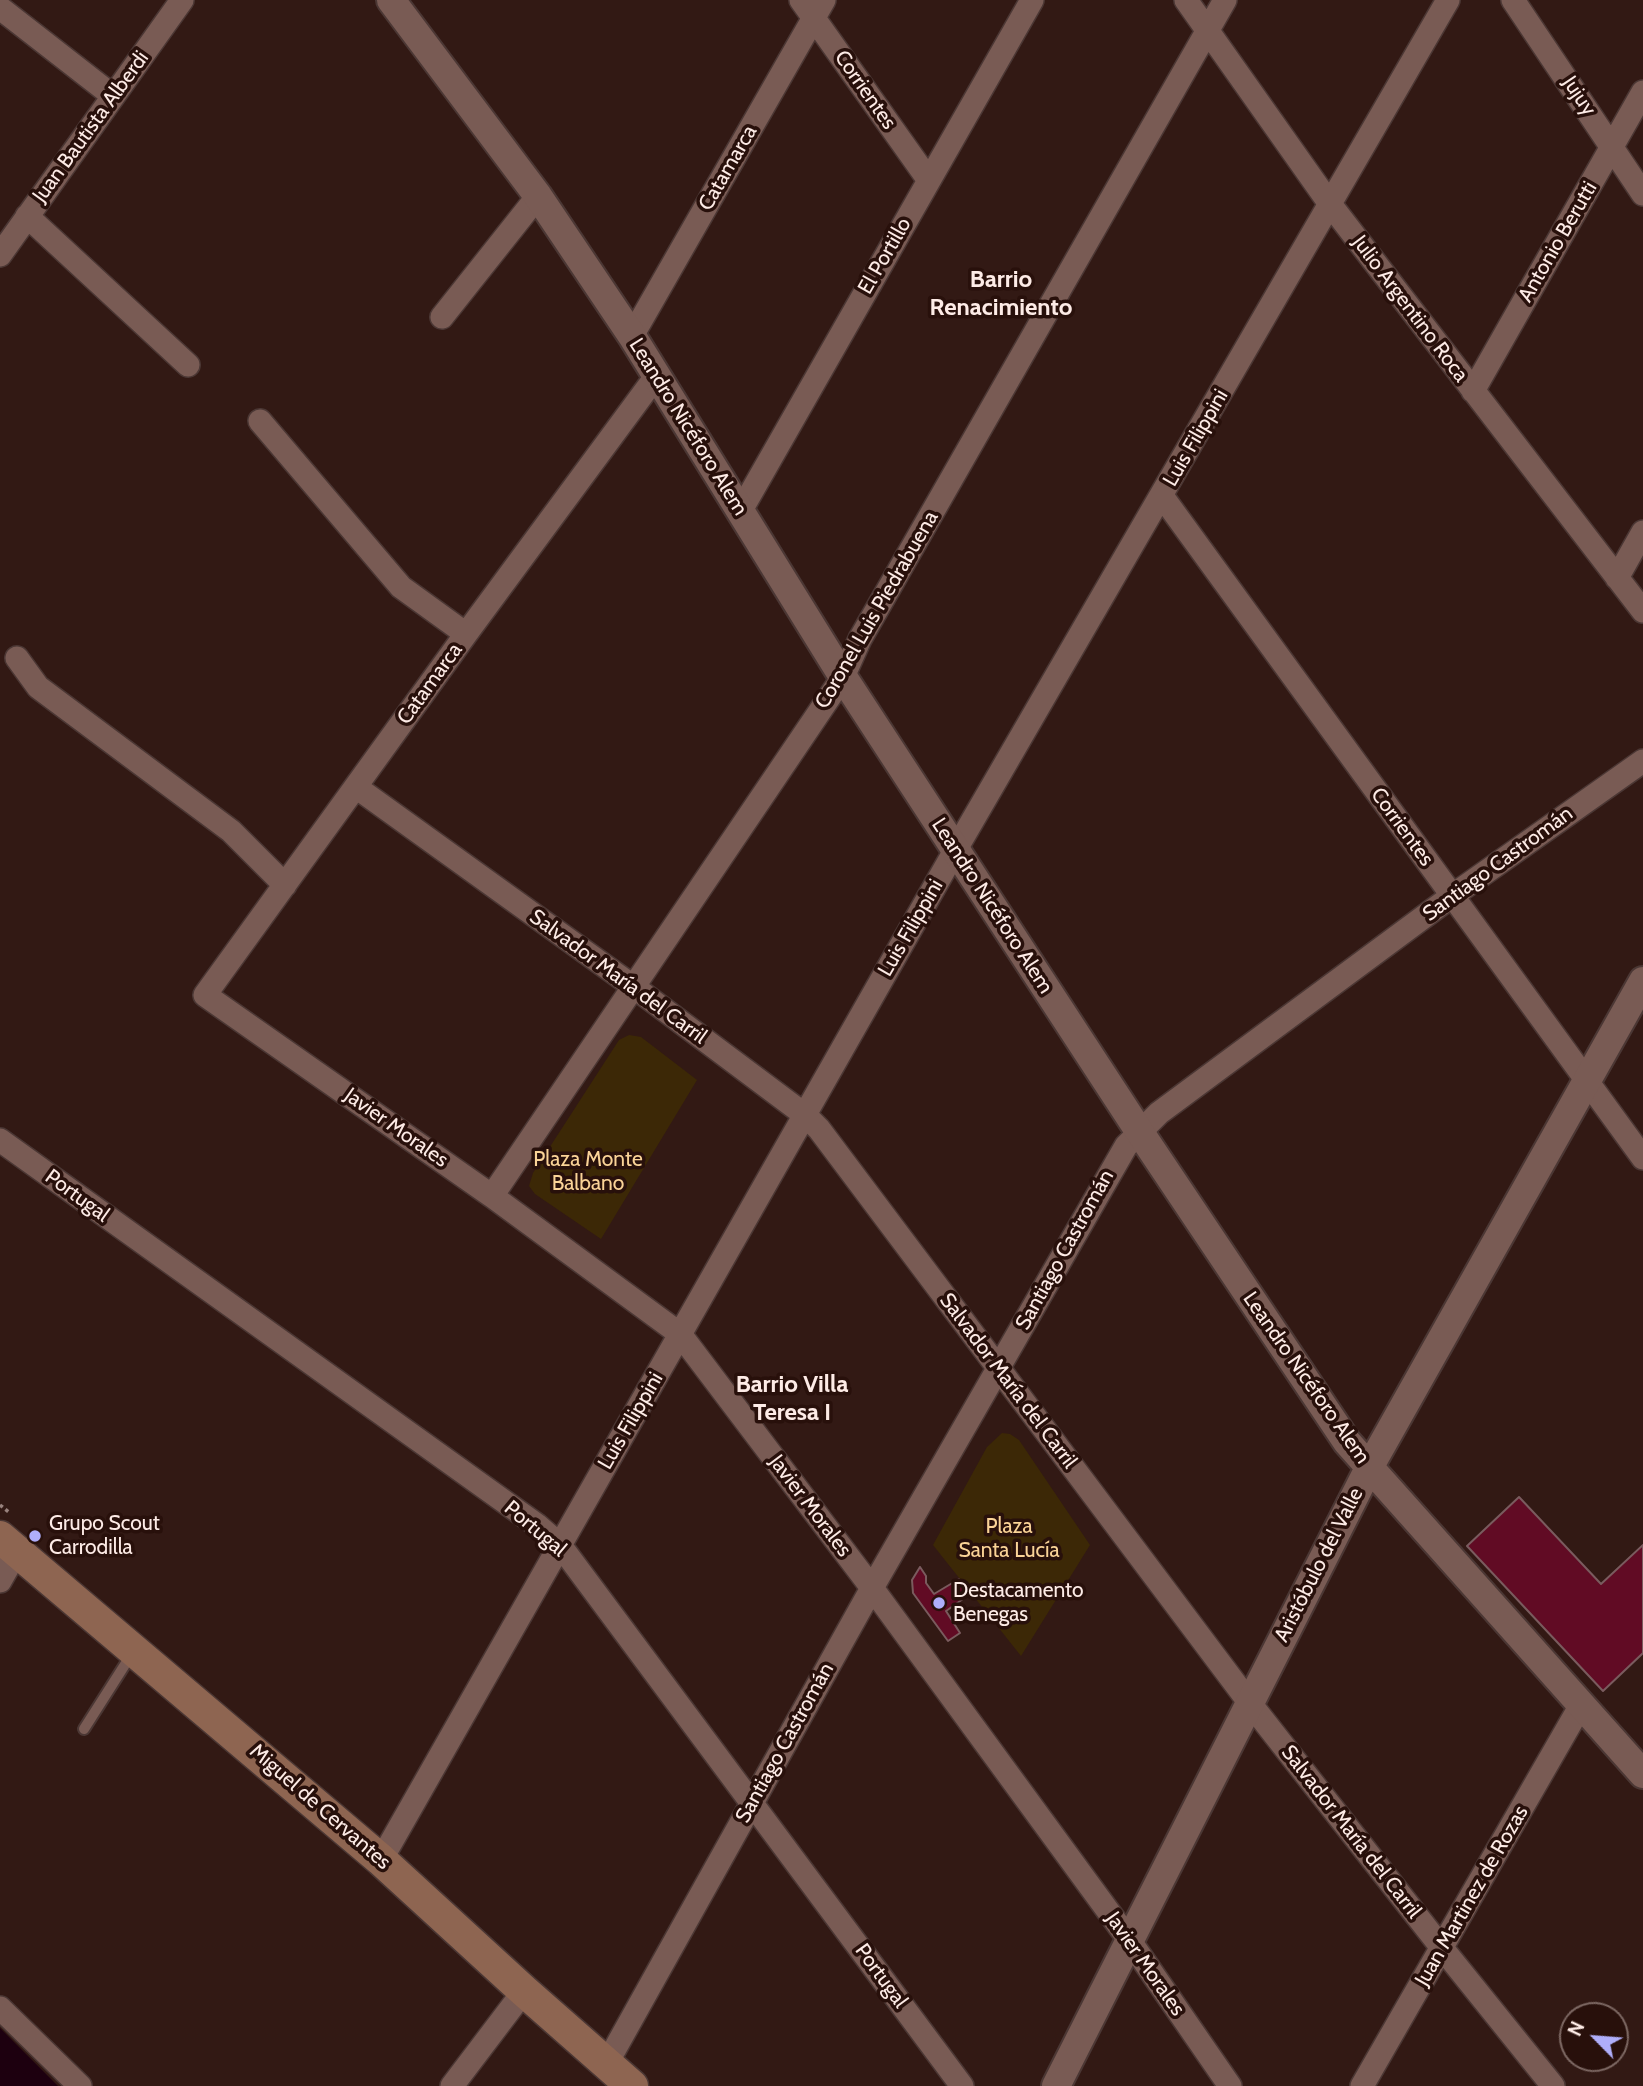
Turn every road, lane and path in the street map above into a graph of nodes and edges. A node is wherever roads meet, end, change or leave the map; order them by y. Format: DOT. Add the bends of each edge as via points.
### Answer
graph roads {
  1 [pos="182,0"];
  2 [pos="391,0"];
  3 [pos="1031,0"];
  4 [pos="1186,0"];
  5 [pos="1225,0"];
  6 [pos="1448,0"];
  7 [pos="1513,0"];
  8 [pos="813,6"];
  9 [pos="0,8"];
  10 [pos="1208,30"];
  11 [pos="1643,92"];
  12 [pos="113,96"];
  13 [pos="1612,146"];
  14 [pos="928,179"];
  15 [pos="1643,194"];
  16 [pos="538,196"];
  17 [pos="1330,204"];
  18 [pos="27,216"];
  19 [pos="2,248"];
  20 [pos="442,317"];
  21 [pos="632,336"];
  22 [pos="188,365"];
  23 [pos="657,375"];
  24 [pos="1473,391"];
  25 [pos="260,421"];
  26 [pos="1162,496"];
  27 [pos="740,512"];
  28 [pos="1643,532"];
  29 [pos="1617,578"];
  30 [pos="1643,611"];
  31 [pos="466,634"];
  32 [pos="16,658"];
  33 [pos="843,677"];
  34 [pos="1643,761"];
  35 [pos="356,787"];
  36 [pos="956,849"];
  37 [pos="285,885"];
  38 [pos="1452,896"];
  39 [pos="1643,981"];
  40 [pos="634,987"];
  41 [pos="205,995"];
  42 [pos="1587,1082"];
  43 [pos="805,1115"];
  44 [pos="1139,1131"];
  45 [pos="0,1140"];
  46 [pos="1643,1158"];
  47 [pos="492,1196"];
  48 [pos="680,1334"];
  49 [pos="999,1368"];
  50 [pos="1369,1468"];
  51 [pos="8,1544"];
  52 [pos="560,1545"];
  53 [pos="0,1581"];
  54 [pos="872,1588"];
  55 [pos="135,1650"];
  56 [pos="1250,1702"];
  57 [pos="1581,1705"];
  58 [pos="84,1729"];
  59 [pos="1643,1774"];
  60 [pos="752,1801"];
  61 [pos="381,1860"];
  62 [pos="1129,1941"];
  63 [pos="1442,1948"];
  64 [pos="524,1991"];
  65 [pos="0,2008"];
  66 [pos="607,2063"];
  67 [pos="80,2086"];
  68 [pos="452,2086"];
  69 [pos="632,2086"];
  70 [pos="962,2086"];
  71 [pos="1056,2086"];
  72 [pos="1230,2086"];
  73 [pos="1362,2086"];
  74 [pos="1553,2086"];
  1 -- 12 [label="street, Juan Bautista Alberdi"];
  2 -- 16 [label="street, Leandro Nicéforo Alem"];
  3 -- 14 [label="street, El Portillo"];
  4 -- 10 [label="street, Julio Argentino Roca"];
  5 -- 10 [label="street, Coronel Luis Piedrabuena"];
  6 -- 17 [label="street, Luis Filippini"];
  7 -- 13 [label="street, Jujuy"];
  8 -- 14 [label="street, Corrientes"];
  8 -- 21 [label="street, Catamarca"];
  9 -- 12 [label="street"];
  10 -- 17 [label="street, Julio Argentino Roca"];
  10 -- 33 [label="street, Coronel Luis Piedrabuena" via="860,639"];
  11 -- 13 [label="street, Antonio Berutti"];
  12 -- 18 [label="street, Juan Bautista Alberdi"];
  13 -- 15 [label="street, Jujuy"];
  13 -- 24 [label="street, Antonio Berutti"];
  14 -- 27 [label="street, El Portillo"];
  16 -- 20 [label="street"];
  16 -- 21 [label="street, Leandro Nicéforo Alem"];
  17 -- 24 [label="street, Julio Argentino Roca"];
  17 -- 26 [label="street, Luis Filippini"];
  18 -- 19 [label="street, Juan Bautista Alberdi"];
  18 -- 22 [label="street"];
  21 -- 23 [label="street, Leandro Nicéforo Alem"];
  23 -- 27 [label="street, Leandro Nicéforo Alem"];
  23 -- 31 [label="street, Catamarca"];
  24 -- 29 [label="street, Julio Argentino Roca"];
  25 -- 31 [label="street" via="401,586"];
  26 -- 36 [label="street, Luis Filippini"];
  26 -- 38 [label="street, Corrientes"];
  27 -- 33 [label="street, Leandro Nicéforo Alem"];
  28 -- 29 [label="street"];
  29 -- 30 [label="street, Julio Argentino Roca"];
  31 -- 35 [label="street, Catamarca"];
  32 -- 37 [label="street" via="38,688 231,831"];
  33 -- 36 [label="street, Leandro Nicéforo Alem"];
  33 -- 40 [label="street, Coronel Luis Piedrabuena"];
  34 -- 38 [label="street, Santiago Castromán"];
  35 -- 37 [label="street, Catamarca"];
  35 -- 40 [label="street, Salvador María del Carril"];
  36 -- 43 [label="street, Luis Filippini"];
  36 -- 44 [label="street, Leandro Nicéforo Alem"];
  37 -- 41 [label="street, Catamarca"];
  38 -- 42 [label="street, Corrientes"];
  38 -- 44 [label="street, Santiago Castromán"];
  39 -- 42 [label="street, Aristóbulo del Valle"];
  40 -- 43 [label="street, Salvador María del Carril"];
  40 -- 47 [label="street, Coronel Luis Piedrabuena"];
  41 -- 47 [label="street, Javier Morales"];
  42 -- 46 [label="street, Corrientes"];
  42 -- 50 [label="street, Aristóbulo del Valle"];
  43 -- 48 [label="street, Luis Filippini"];
  43 -- 49 [label="street, Salvador María del Carril" via="835,1148"];
  44 -- 49 [label="street, Santiago Castromán" via="1115,1162"];
  44 -- 50 [label="street, Leandro Nicéforo Alem" via="1347,1442"];
  45 -- 52 [label="street, Portugal"];
  47 -- 48 [label="street, Javier Morales"];
  48 -- 52 [label="street, Luis Filippini"];
  48 -- 54 [label="street, Javier Morales"];
  49 -- 54 [label="street, Santiago Castromán"];
  49 -- 56 [label="street, Salvador María del Carril"];
  50 -- 56 [label="street, Aristóbulo del Valle"];
  50 -- 57 [label="street, Leandro Nicéforo Alem"];
  51 -- 53 [label="street"];
  51 -- 55 [label="main road, Miguel de Cervantes"];
  52 -- 60 [label="street, Portugal"];
  52 -- 61 [label="street, Luis Filippini"];
  54 -- 60 [label="street, Santiago Castromán"];
  54 -- 62 [label="street, Javier Morales"];
  55 -- 58 [label="lane"];
  55 -- 61 [label="main road, Miguel de Cervantes"];
  56 -- 62 [label="street, Aristóbulo del Valle"];
  56 -- 63 [label="street, Salvador María del Carril"];
  57 -- 59 [label="street, Leandro Nicéforo Alem"];
  57 -- 63 [label="street, Juan Martinez de Rozas"];
  60 -- 66 [label="street, Santiago Castromán"];
  60 -- 70 [label="street, Portugal"];
  61 -- 64 [label="main road, Miguel de Cervantes"];
  62 -- 71 [label="street, Aristóbulo del Valle"];
  62 -- 72 [label="street, Javier Morales"];
  63 -- 73 [label="street, Juan Martinez de Rozas"];
  63 -- 74 [label="street, Salvador María del Carril"];
  64 -- 66 [label="main road, Miguel de Cervantes"];
  64 -- 68 [label="street"];
  65 -- 67 [label="street"];
  66 -- 69 [label="main road, Miguel de Cervantes"];
}
